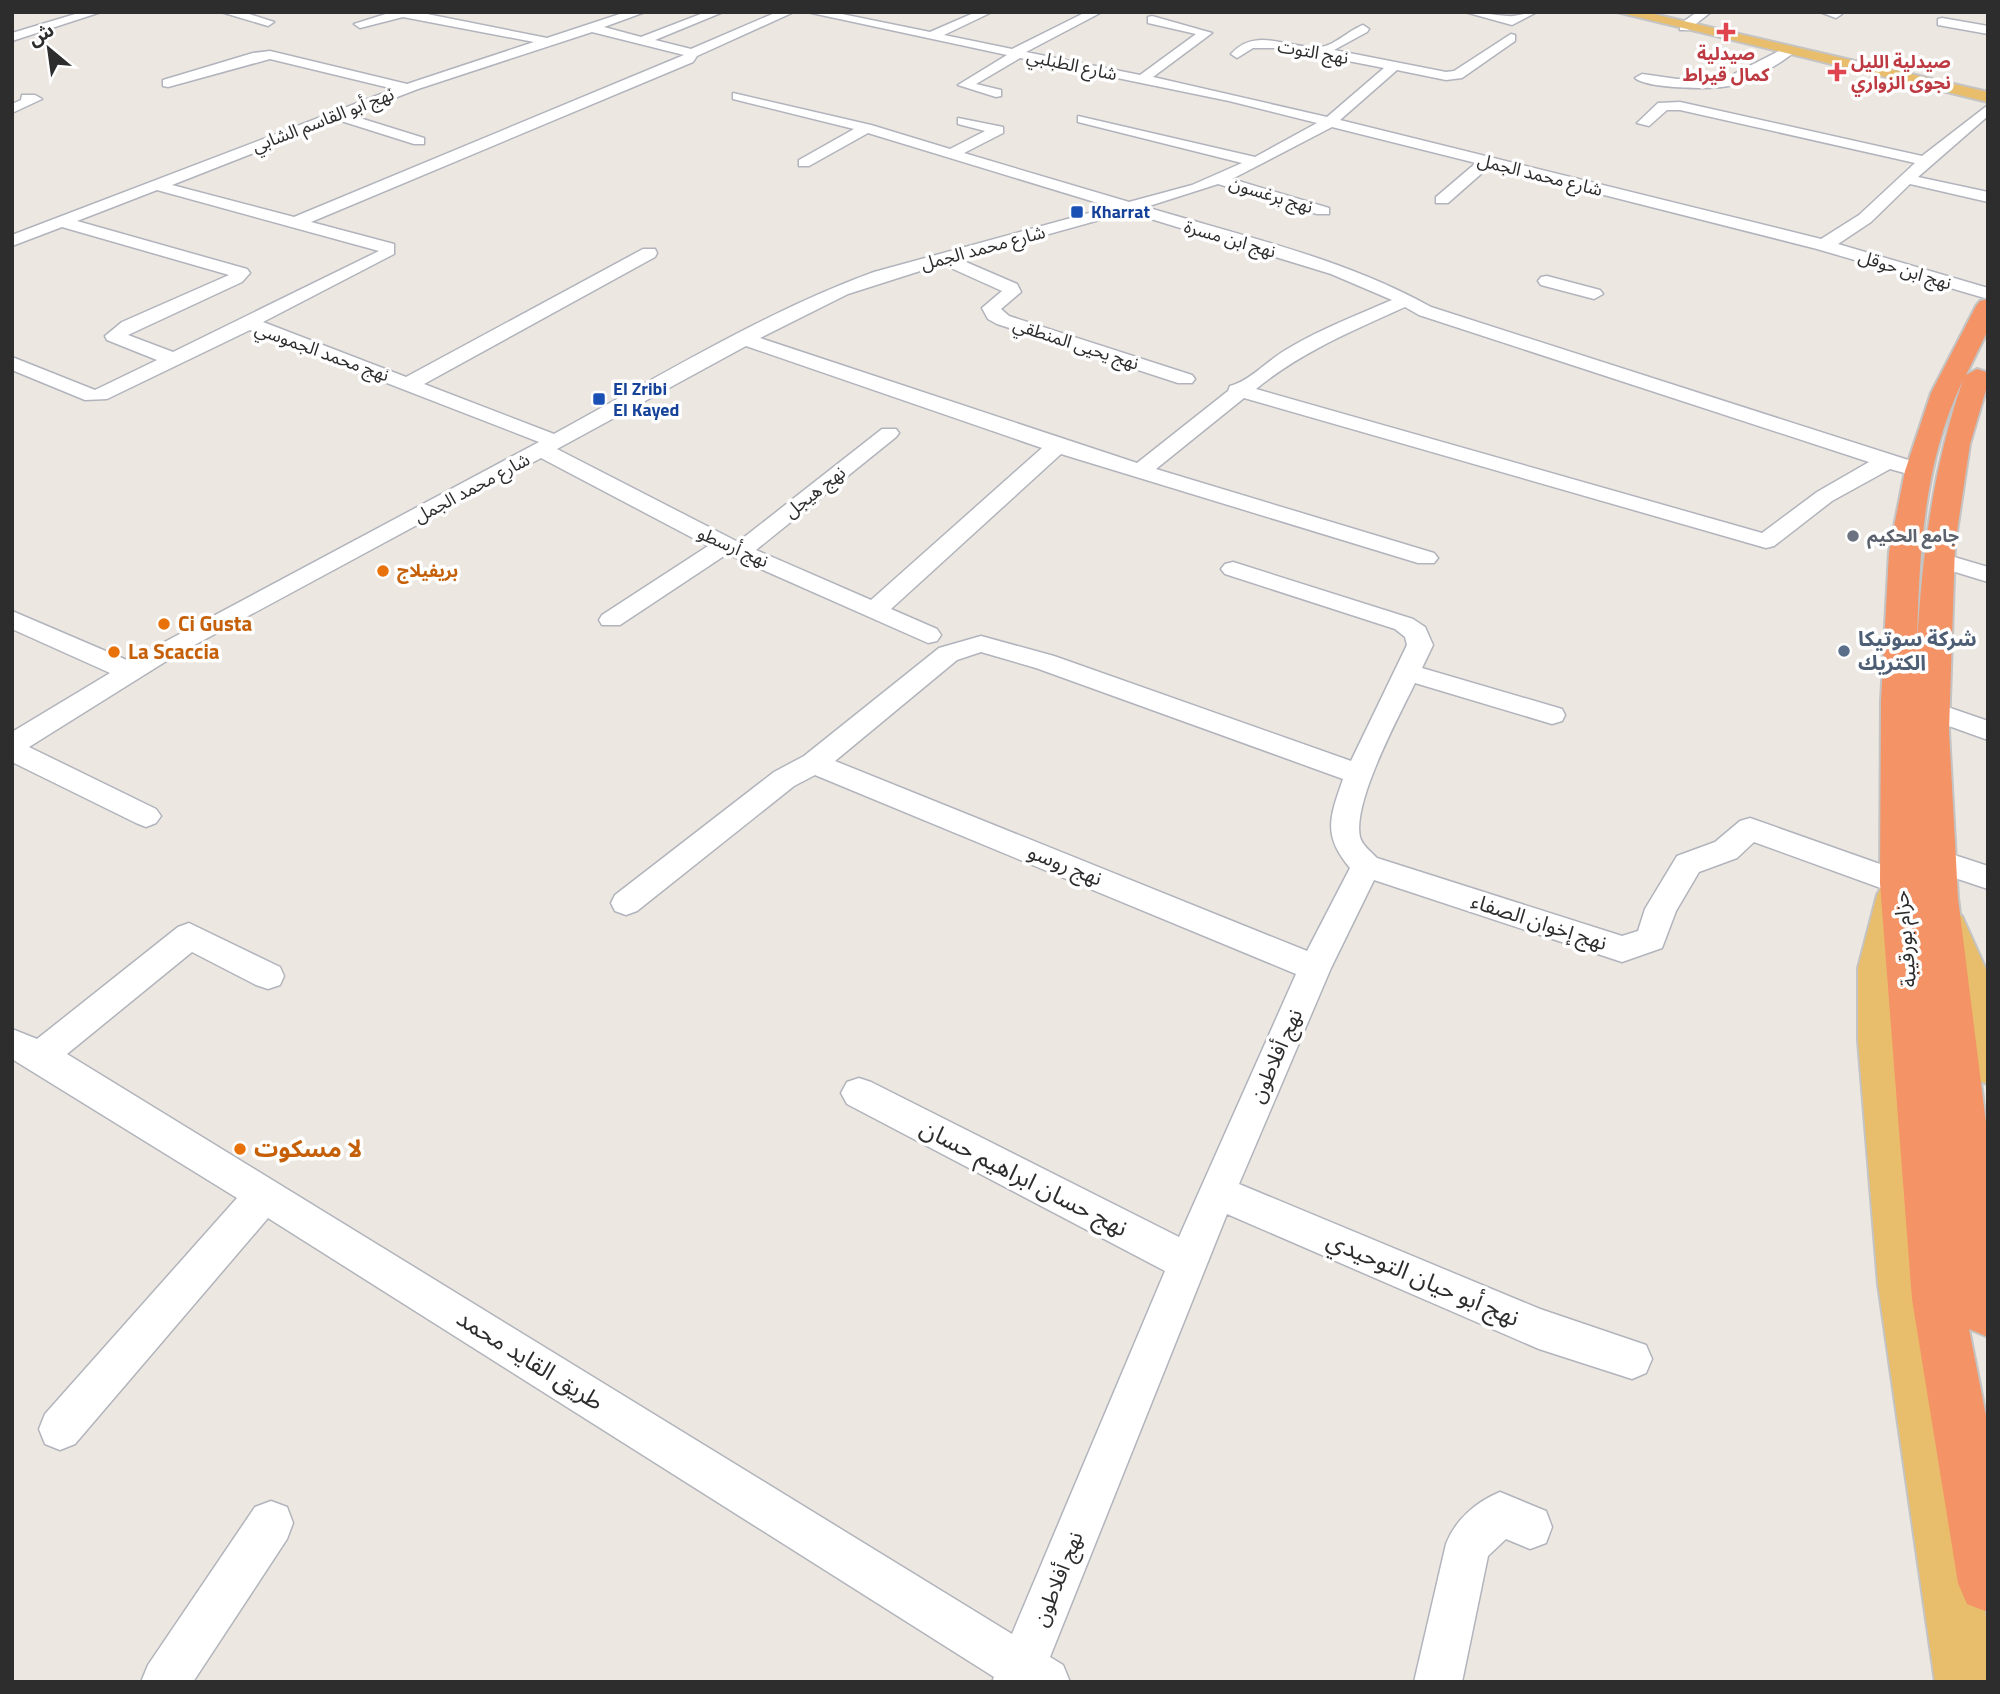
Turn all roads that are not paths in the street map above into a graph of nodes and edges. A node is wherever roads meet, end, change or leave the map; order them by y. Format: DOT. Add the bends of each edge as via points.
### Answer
graph roads {
  1 [pos="95,12"];
  2 [pos="227,12"];
  3 [pos="639,12"];
  4 [pos="717,12"];
  5 [pos="788,12"];
  6 [pos="813,12"];
  7 [pos="884,12"];
  8 [pos="986,12"];
  9 [pos="1096,12"];
  10 [pos="1471,12"];
  11 [pos="1531,12"];
  12 [pos="1624,12"];
  13 [pos="1704,12"];
  14 [pos="1152,20"];
  15 [pos="864,21"];
  16 [pos="268,22"];
  17 [pos="1942,22"];
  18 [pos="360,24"];
  19 [pos="1685,27"];
  20 [pos="592,28"];
  21 [pos="1363,29"];
  22 [pos="1988,30"];
  23 [pos="934,35"];
  24 [pos="12,37"];
  25 [pos="1511,38"];
  26 [pos="548,41"];
  27 [pos="641,41"];
  28 [pos="1789,51"];
  29 [pos="1322,52"];
  30 [pos="692,53"];
  31 [pos="1016,53"];
  32 [pos="1237,54"];
  33 [pos="1393,67"];
  34 [pos="989,71"];
  35 [pos="1008,75"];
  36 [pos="1642,78"];
  37 [pos="1141,80"];
  38 [pos="168,83"];
  39 [pos="408,88"];
  40 [pos="996,93"];
  41 [pos="738,96"];
  42 [pos="27,98"];
  43 [pos="1988,99"];
  44 [pos="12,108"];
  45 [pos="1988,109"];
  46 [pos="337,115"];
  47 [pos="1083,119"];
  48 [pos="964,121"];
  49 [pos="1329,122"];
  50 [pos="1644,123"];
  51 [pos="866,128"];
  52 [pos="1392,138"];
  53 [pos="419,141"];
  54 [pos="1296,141"];
  55 [pos="951,154"];
  56 [pos="1926,161"];
  57 [pos="1256,162"];
  58 [pos="1486,162"];
  59 [pos="804,163"];
  60 [pos="1908,179"];
  61 [pos="1220,180"];
  62 [pos="156,185"];
  63 [pos="1988,197"];
  64 [pos="1442,200"];
  65 [pos="1123,208"];
  66 [pos="1322,211"];
  67 [pos="299,221"];
  68 [pos="61,222"];
  69 [pos="15,238"];
  70 [pos="1823,245"];
  71 [pos="649,253"];
  72 [pos="944,259"];
  73 [pos="1547,281"];
  74 [pos="1594,294"];
  75 [pos="1988,294"];
  76 [pos="1402,300"];
  77 [pos="1988,306"];
  78 [pos="249,323"];
  79 [pos="744,339"];
  80 [pos="1988,353"];
  81 [pos="176,360"];
  82 [pos="12,363"];
  83 [pos="1185,379"];
  84 [pos="408,384"];
  85 [pos="1237,390"];
  86 [pos="889,433"];
  87 [pos="550,446"];
  88 [pos="1057,446"];
  89 [pos="1904,466"];
  90 [pos="1139,472"];
  91 [pos="733,548"];
  92 [pos="1426,558"];
  93 [pos="1937,559"];
  94 [pos="1233,569"];
  95 [pos="1988,575"];
  96 [pos="876,610"];
  97 [pos="12,620"];
  98 [pos="611,620"];
  99 [pos="928,635"];
  100 [pos="128,671"];
  101 [pos="1409,673"];
  102 [pos="1930,710"];
  103 [pos="1552,715"];
  104 [pos="1988,732"];
  105 [pos="12,748"];
  106 [pos="814,763"];
  107 [pos="1359,774"];
  108 [pos="146,816"];
  109 [pos="1366,866"];
  110 [pos="1988,878"];
  111 [pos="1923,880"];
  112 [pos="626,903"];
  113 [pos="1315,968"];
  114 [pos="268,976"];
  115 [pos="26,1050"];
  116 [pos="1988,1065"];
  117 [pos="859,1093"];
  118 [pos="1217,1192"];
  119 [pos="265,1194"];
  120 [pos="1188,1262"];
  121 [pos="1963,1305"];
  122 [pos="1632,1359"];
  123 [pos="60,1429"];
  124 [pos="271,1523"];
  125 [pos="1530,1527"];
  126 [pos="1988,1583"];
  127 [pos="1028,1677"];
  128 [pos="165,1682"];
  129 [pos="1438,1682"];
  130 [pos="1966,1682"];
  1 -- 24 [label="street"];
  2 -- 16 [label="street"];
  3 -- 20 [label="street, نهج أبو القاسم الشابي"];
  4 -- 27 [label="street"];
  5 -- 30 [label="street"];
  6 -- 15 [label="street, شارع الطبلبي"];
  7 -- 15 [label="street"];
  8 -- 23 [label="street"];
  9 -- 31 [label="street"];
  10 -- 11 [label="street" via="1512,21"];
  12 -- 19 [label="main road"];
  13 -- 19 [label="street"];
  14 -- 37 [label="street" via="1206,33"];
  15 -- 23 [label="street, شارع الطبلبي"];
  17 -- 22 [label="street"];
  18 -- 26 [label="street" via="403,13"];
  19 -- 28 [label="main road"];
  20 -- 26 [label="street, نهج أبو القاسم الشابي"];
  20 -- 27 [label="street"];
  21 -- 29 [label="street"];
  23 -- 31 [label="street, شارع الطبلبي"];
  25 -- 33 [label="street, نهج التوت" via="1457,75"];
  26 -- 39 [label="street, نهج أبو القاسم الشابي"];
  27 -- 30 [label="street"];
  28 -- 36 [label="street" via="1729,82"];
  28 -- 43 [label="main road"];
  29 -- 32 [label="street, نهج التوت" via="1283,41 1250,44"];
  29 -- 33 [label="street, نهج التوت"];
  30 -- 67 [label="street" via="688,59"];
  31 -- 34 [label="street"];
  31 -- 37 [label="street, شارع الطبلبي"];
  33 -- 49 [label="street, نهج التوت"];
  34 -- 35 [label="street"];
  34 -- 40 [label="street" via="965,85"];
  37 -- 49 [label="street, شارع الطبلبي"];
  38 -- 39 [label="street" via="270,55"];
  39 -- 46 [label="street, نهج أبو القاسم الشابي"];
  41 -- 51 [label="street, نهج ابن مسرة"];
  42 -- 44 [label="street" via="35,99"];
  45 -- 56 [label="street"];
  46 -- 53 [label="street"];
  46 -- 62 [label="street, نهج أبو القاسم الشابي"];
  47 -- 57 [label="street"];
  48 -- 55 [label="street" via="998,130"];
  49 -- 52 [label="street, شارع محمد الجمل"];
  49 -- 54 [label="street, شارع محمد الجمل"];
  50 -- 56 [label="street" via="1663,106 1680,106 1757,130"];
  51 -- 55 [label="street, نهج ابن مسرة"];
  51 -- 59 [label="street"];
  52 -- 54 [label="street" via="1344,133"];
  52 -- 58 [label="street, شارع محمد الجمل"];
  54 -- 57 [label="street, شارع محمد الجمل"];
  55 -- 65 [label="street, نهج ابن مسرة"];
  56 -- 60 [label="street"];
  57 -- 61 [label="street, شارع محمد الجمل"];
  58 -- 64 [label="street"];
  58 -- 70 [label="street, شارع محمد الجمل"];
  60 -- 63 [label="street"];
  60 -- 70 [label="street" via="1880,208 1845,235"];
  61 -- 65 [label="street, شارع محمد الجمل"];
  61 -- 66 [label="street, نهج برغسون"];
  62 -- 67 [label="street"];
  62 -- 68 [label="street, نهج أبو القاسم الشابي"];
  65 -- 72 [label="street, شارع محمد الجمل"];
  65 -- 76 [label="street, نهج ابن مسرة" via="1339,271"];
  67 -- 78 [label="street" via="388,248 386,254"];
  68 -- 69 [label="street, نهج أبو القاسم الشابي"];
  68 -- 81 [label="street" via="241,272 114,336"];
  70 -- 75 [label="street, نهج ابن حوقل"];
  71 -- 84 [label="street"];
  72 -- 79 [label="street, شارع محمد الجمل" via="842,289"];
  72 -- 83 [label="street, نهج يحيى المنطقي" via="1011,288 1012,292 991,307 1003,320"];
  73 -- 74 [label="street"];
  76 -- 85 [label="street" via="1317,339"];
  76 -- 89 [label="street, نهج ابن مسرة" via="1436,315"];
  77 -- 89 [label="highway, حزام بورقيبة"];
  78 -- 81 [label="street, نهج محمد الجموسي"];
  78 -- 84 [label="street, نهج محمد الجموسي"];
  79 -- 87 [label="street, شارع محمد الجمل"];
  79 -- 88 [label="street"];
  80 -- 93 [label="highway, حزام بورقيبة" via="1969,398 1948,481"];
  81 -- 82 [label="street, نهج محمد الجموسي" via="108,393 92,396"];
  84 -- 87 [label="street, نهج محمد الجموسي"];
  85 -- 89 [label="street" via="1766,541 1796,513 1839,485"];
  85 -- 90 [label="street"];
  86 -- 91 [label="street, نهج هيجل"];
  87 -- 91 [label="street, نهج أرسطو"];
  87 -- 100 [label="street, شارع محمد الجمل"];
  88 -- 90 [label="street"];
  88 -- 96 [label="street"];
  89 -- 111 [label="highway, حزام بورقيبة" via="1898,701"];
  90 -- 92 [label="street"];
  91 -- 96 [label="street, نهج أرسطو"];
  91 -- 98 [label="street, نهج هيجل"];
  93 -- 95 [label="street"];
  93 -- 102 [label="highway, حزام بورقيبة"];
  94 -- 101 [label="street" via="1404,624 1416,633 1420,645"];
  96 -- 99 [label="street, نهج أرسطو"];
  97 -- 100 [label="street"];
  100 -- 105 [label="street, شارع محمد الجمل"];
  101 -- 103 [label="street"];
  101 -- 107 [label="street"];
  102 -- 104 [label="street"];
  102 -- 111 [label="highway, حزام بورقيبة"];
  105 -- 108 [label="street"];
  106 -- 107 [label="street" via="948,654 981,644 1045,662"];
  106 -- 112 [label="street" via="784,779"];
  106 -- 113 [label="street, نهج روسو"];
  107 -- 109 [label="street" via="1344,818 1345,839"];
  109 -- 111 [label="street, نهج إخوان الصفاء" via="1622,948 1651,939 1661,909 1688,863 1726,849 1750,829"];
  109 -- 113 [label="street, نهج أفلاطون"];
  110 -- 111 [label="street"];
  111 -- 116 [label="main road" via="1976,998"];
  111 -- 121 [label="highway, حزام بورقيبة"];
  111 -- 121 [label="highway, حزام بورقيبة" via="1949,1027"];
  111 -- 130 [label="main road" via="1879,968 1880,1040 1903,1284"];
  113 -- 118 [label="street, نهج أفلاطون"];
  114 -- 115 [label="street" via="189,936"];
  115 -- 119 [label="street, طريق القايد محمد"];
  117 -- 120 [label="street, نهج حسان ابراهيم حسان"];
  118 -- 120 [label="street, نهج أفلاطون"];
  118 -- 122 [label="street, نهج أبو حيان التوحيدي" via="1539,1329"];
  119 -- 123 [label="street"];
  119 -- 127 [label="street, طريق القايد محمد"];
  120 -- 127 [label="street, نهج أفلاطون"];
  121 -- 126 [label="highway, حزام بورقيبة"];
  124 -- 128 [label="street"];
  125 -- 129 [label="street" via="1500,1514 1468,1544"];
}
